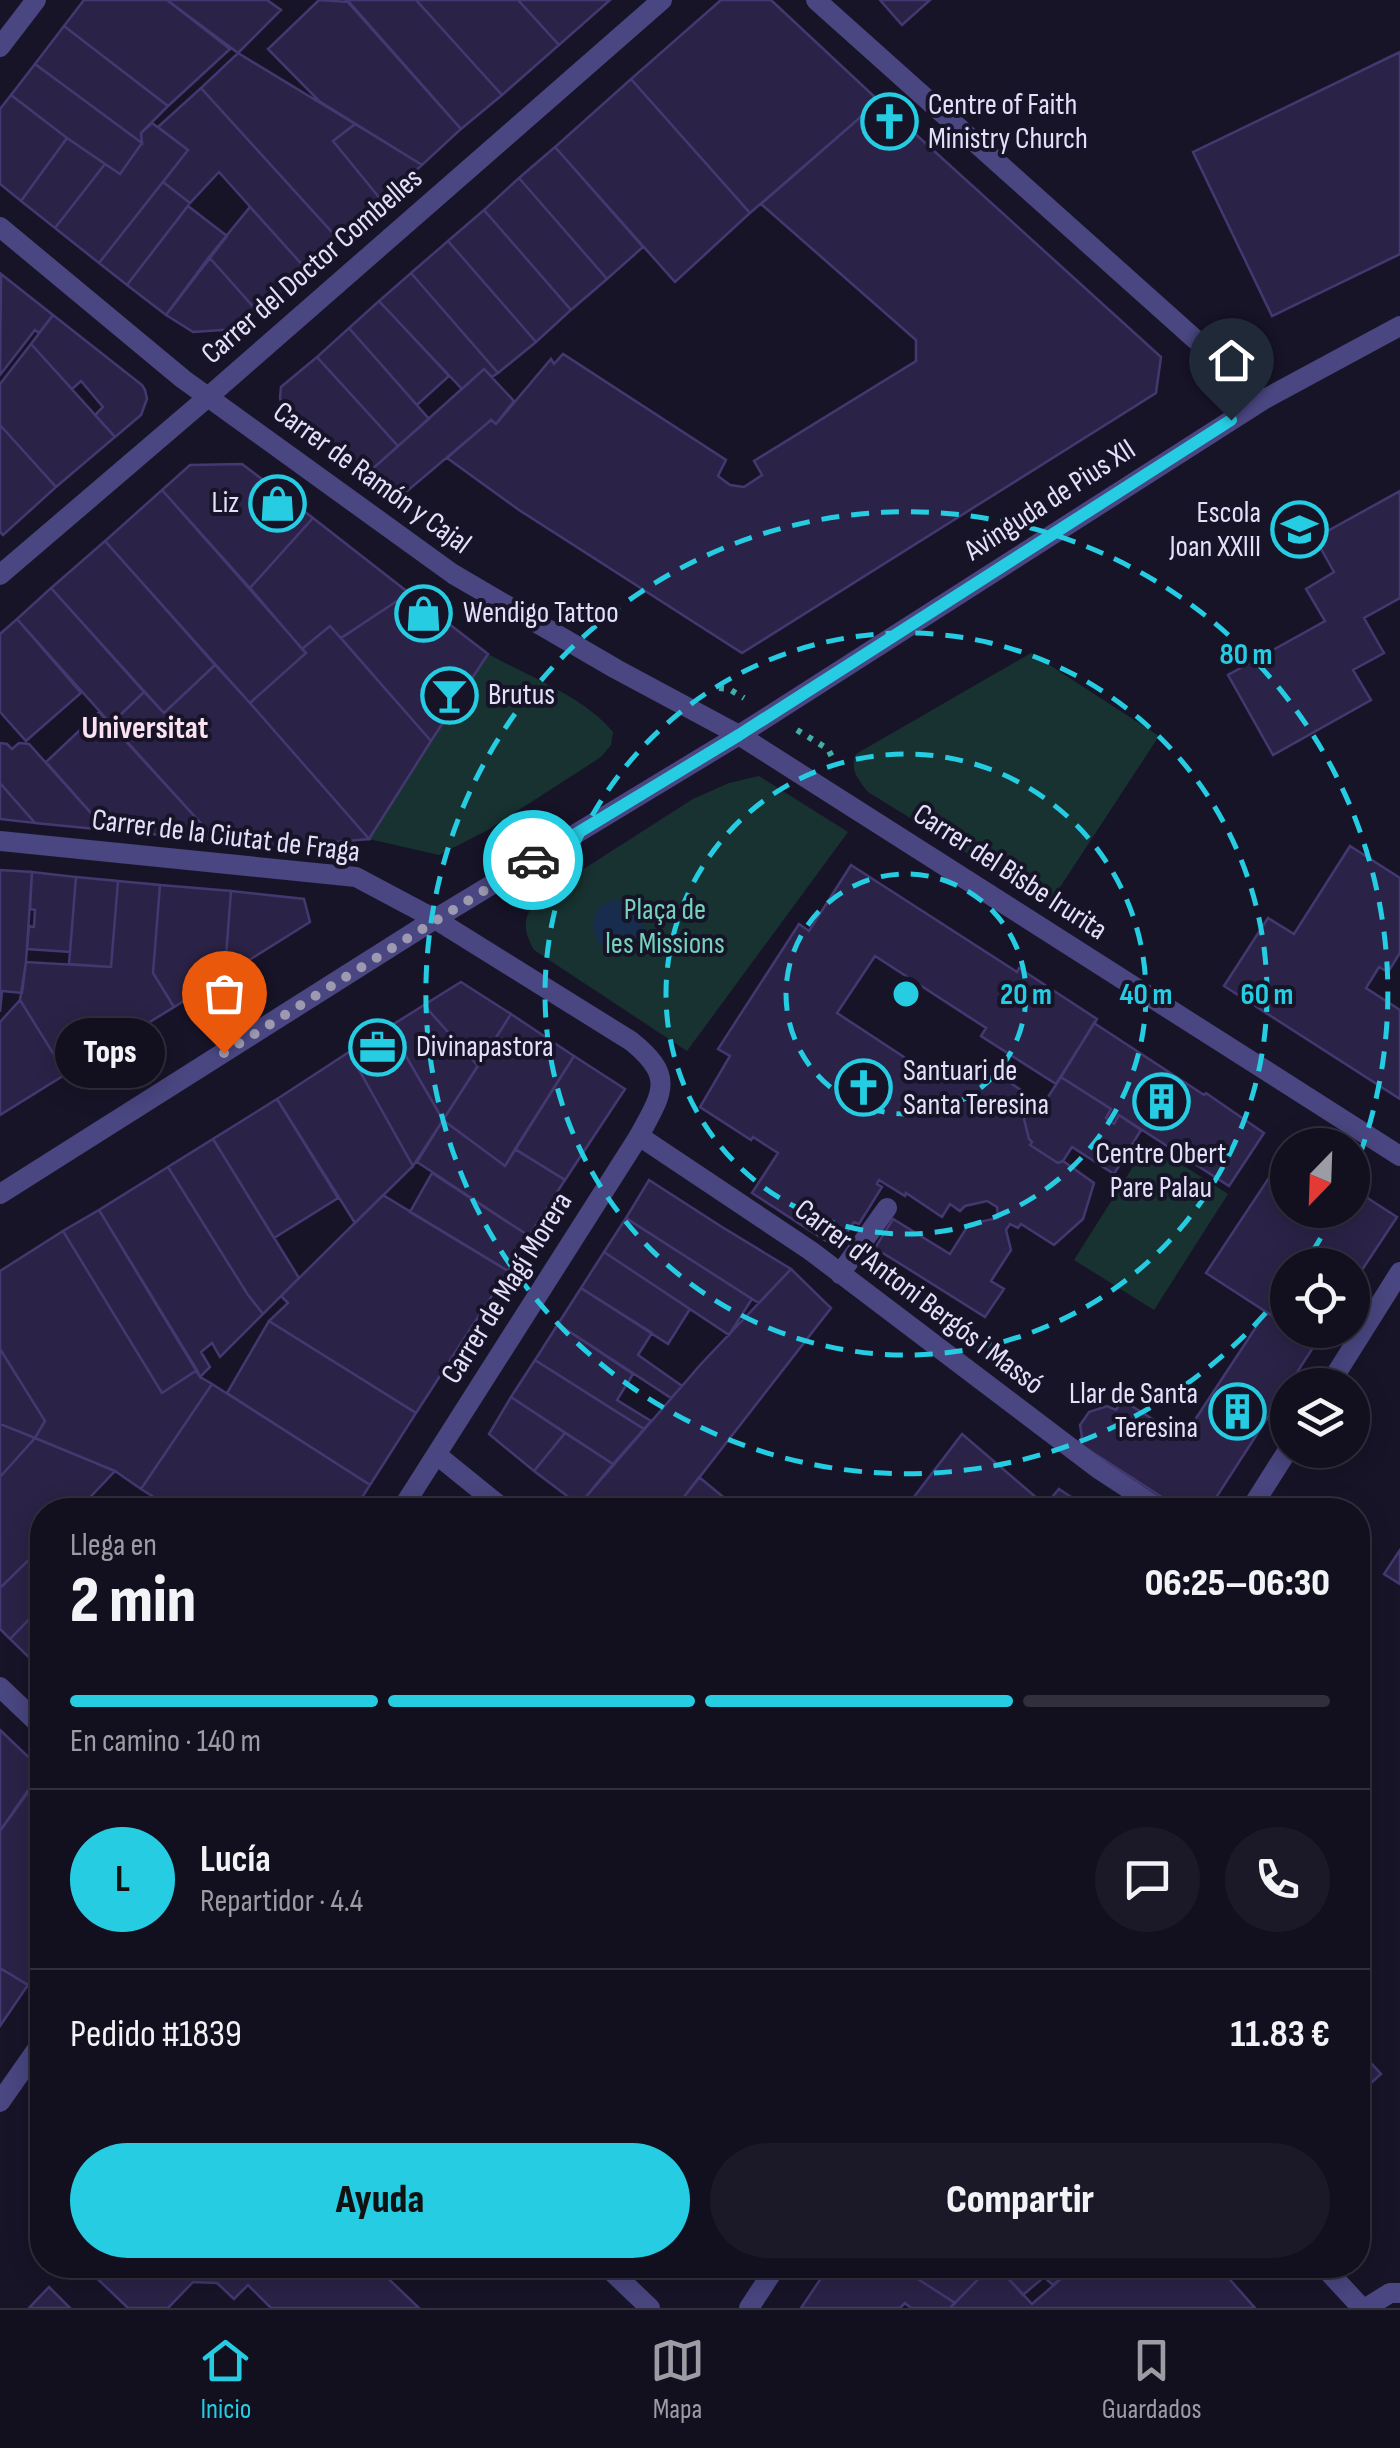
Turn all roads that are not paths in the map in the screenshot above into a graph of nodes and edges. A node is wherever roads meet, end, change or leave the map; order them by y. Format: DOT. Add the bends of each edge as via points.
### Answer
graph roads {
  1 [pos="36,0"];
  2 [pos="662,0"];
  3 [pos="816,0"];
  4 [pos="0,47"];
  5 [pos="0,227"];
  6 [pos="1400,326"];
  7 [pos="208,398"];
  8 [pos="1263,400"];
  9 [pos="0,575"];
  10 [pos="739,735"];
  11 [pos="0,841"];
  12 [pos="436,919"];
  13 [pos="639,1136"];
  14 [pos="1400,1156"];
  15 [pos="0,1194"];
  16 [pos="886,1208"];
  17 [pos="1400,1272"];
  18 [pos="840,1274"];
  19 [pos="1340,1368"];
  20 [pos="437,1455"];
  21 [pos="1277,1468"];
  22 [pos="409,1498"];
  23 [pos="490,1498"];
  24 [pos="1143,1498"];
  25 [pos="1258,1498"];
  26 [pos="0,1686"];
  27 [pos="30,1715"];
  28 [pos="30,2059"];
  29 [pos="0,2102"];
  30 [pos="619,2278"];
  31 [pos="768,2278"];
  32 [pos="1335,2278"];
  33 [pos="1400,2293"];
  34 [pos="650,2308"];
  35 [pos="750,2308"];
  36 [pos="1364,2308"];
  1 -- 4 [label="street"];
  2 -- 7 [label="street, Carrer del Doctor Combelles"];
  3 -- 8 [label="street"];
  5 -- 7 [label="street, Carrer de Ramón y Cajal"];
  6 -- 8 [label="street, Avinguda de Pius XII"];
  7 -- 9 [label="street, Carrer del Doctor Combelles"];
  7 -- 10 [label="street, Carrer de Ramón y Cajal" via="453,574"];
  8 -- 10 [label="street, Avinguda de Pius XII"];
  10 -- 12 [label="street"];
  10 -- 14 [label="street, Carrer del Bisbe Irurita"];
  11 -- 12 [label="street, Carrer de la Ciutat de Fraga" via="356,877"];
  12 -- 13 [label="street, Carrer de Magí Morera" via="639,1048 662,1083"];
  12 -- 15 [label="street"];
  13 -- 18 [label="street, Carrer d'Antoni Bergós i Massó"];
  13 -- 20 [label="street, Carrer de Magí Morera"];
  16 -- 18 [label="street"];
  17 -- 19 [label="street"];
  18 -- 24 [label="street, Carrer d'Antoni Bergós i Massó"];
  20 -- 22 [label="street, Carrer de Magí Morera"];
  20 -- 23 [label="street"];
  21 -- 25 [label="street"];
  26 -- 27 [label="street"];
  28 -- 29 [label="street"];
  30 -- 34 [label="street"];
  31 -- 35 [label="street"];
  32 -- 36 [label="street"];
  33 -- 36 [label="street"];
}
